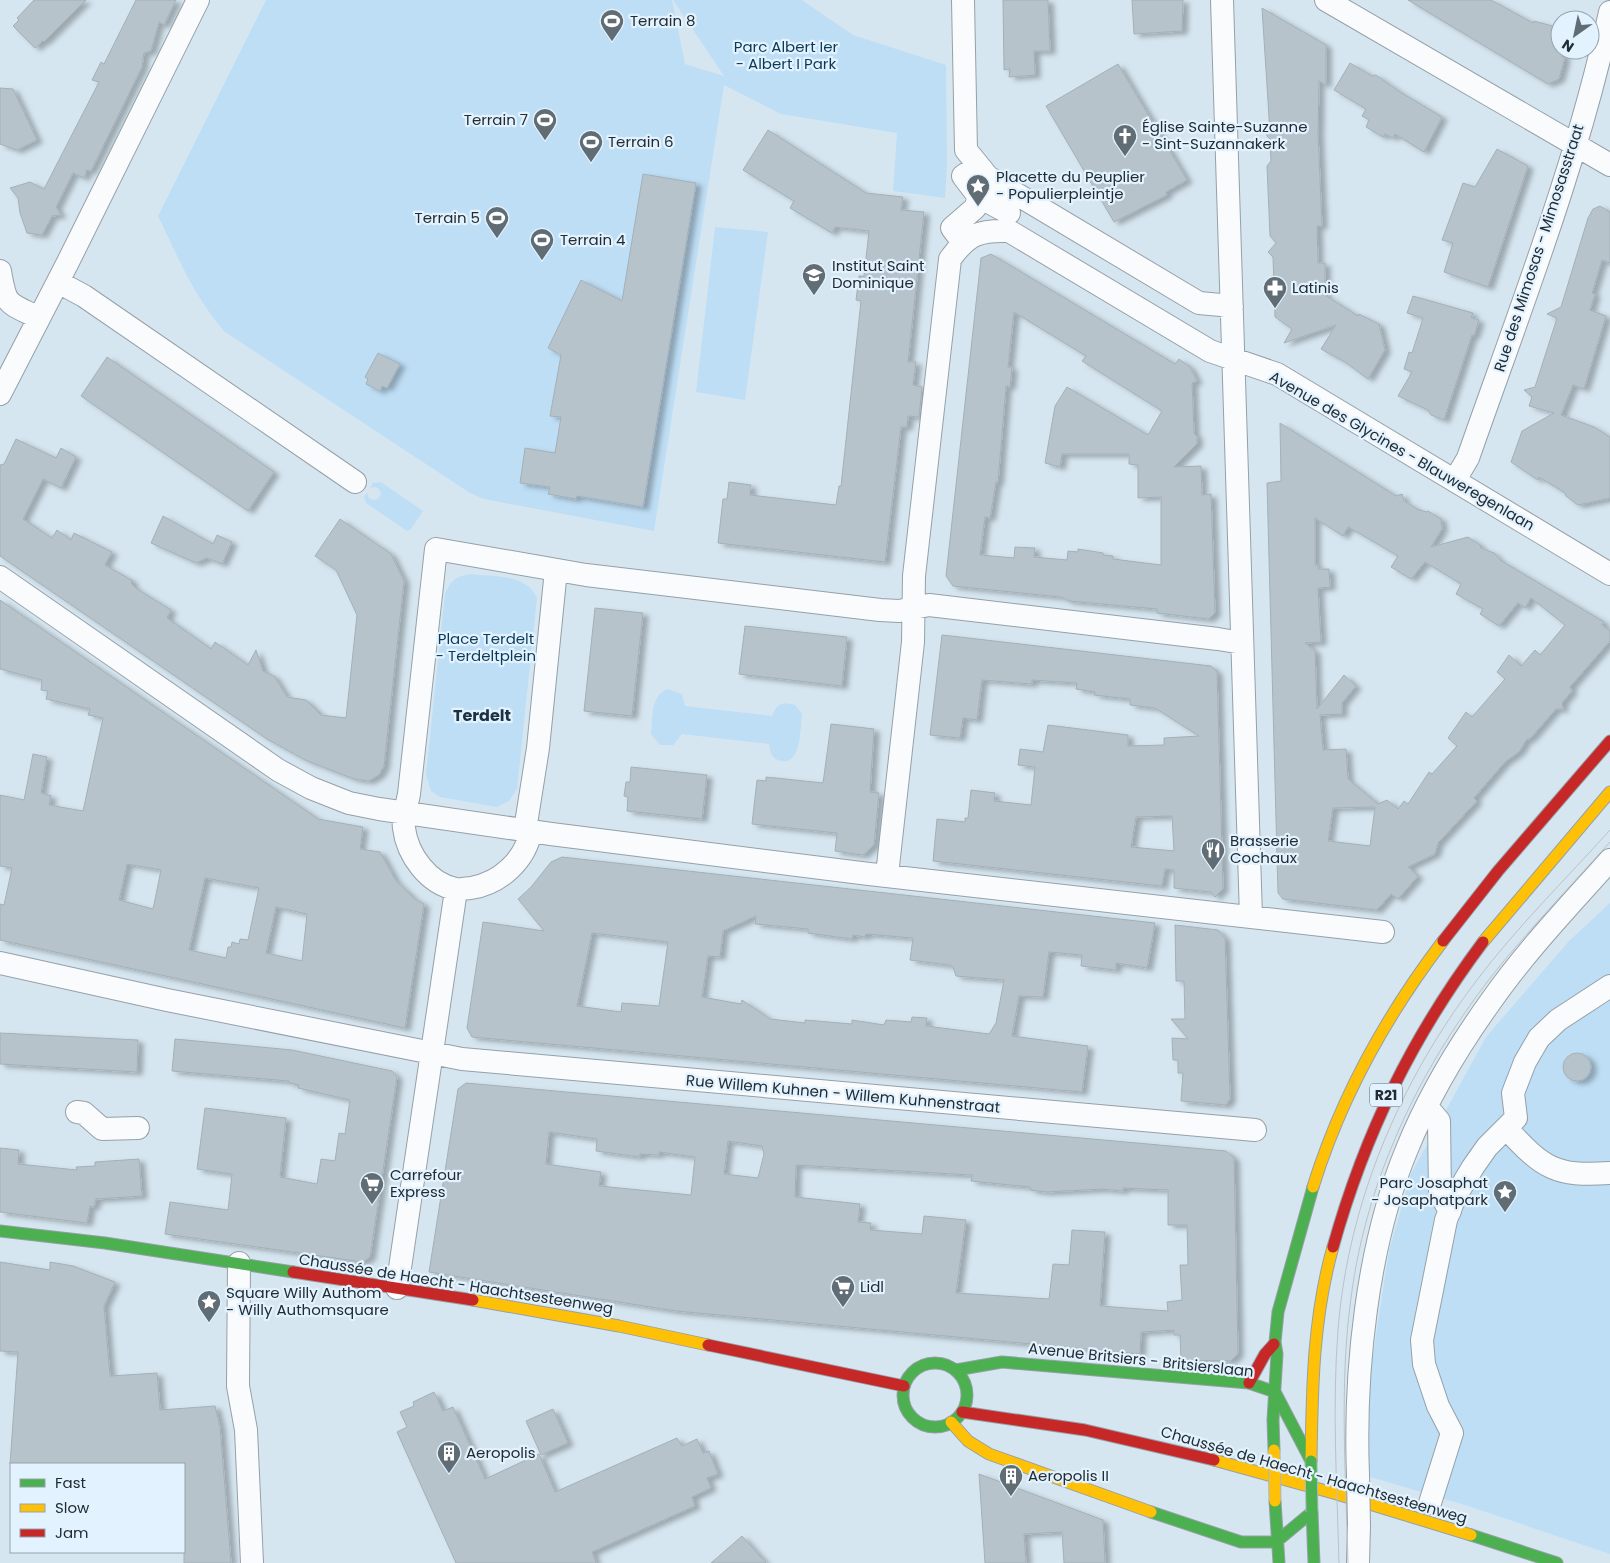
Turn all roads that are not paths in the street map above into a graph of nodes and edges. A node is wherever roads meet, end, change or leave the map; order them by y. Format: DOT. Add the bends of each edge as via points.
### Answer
graph roads {
  1 [pos="198,0"];
  2 [pos="963,0"];
  3 [pos="1222,0"];
  4 [pos="1326,0"];
  5 [pos="1610,12"];
  6 [pos="1574,144"];
  7 [pos="1610,164"];
  8 [pos="969,172"];
  9 [pos="979,197"];
  10 [pos="1014,215"];
  11 [pos="956,222"];
  12 [pos="0,271"];
  13 [pos="58,282"];
  14 [pos="1232,306"];
  15 [pos="39,318"];
  16 [pos="1234,359"];
  17 [pos="0,394"];
  18 [pos="1455,480"];
  19 [pos="355,482"];
  20 [pos="556,570"];
  21 [pos="1610,574"];
  22 [pos="0,577"];
  23 [pos="913,608"];
  24 [pos="1242,643"];
  25 [pos="1610,741"];
  26 [pos="1610,792"];
  27 [pos="405,813"];
  28 [pos="528,830"];
  29 [pos="1610,860"];
  30 [pos="887,875"];
  31 [pos="456,890"];
  32 [pos="1251,917"];
  33 [pos="1383,932"];
  34 [pos="0,963"];
  35 [pos="1610,986"];
  36 [pos="432,1053"];
  37 [pos="1427,1108"];
  38 [pos="76,1112"];
  39 [pos="138,1128"];
  40 [pos="1507,1129"];
  41 [pos="1255,1130"];
  42 [pos="1610,1173"];
  43 [pos="1450,1210"];
  44 [pos="0,1231"];
  45 [pos="239,1264"];
  46 [pos="397,1288"];
  47 [pos="1274,1344"];
  48 [pos="956,1370"];
  49 [pos="1249,1383"];
  50 [pos="904,1386"];
  51 [pos="967,1391"];
  52 [pos="1274,1392"];
  53 [pos="980,1396"];
  54 [pos="1014,1406"];
  55 [pos="962,1412"];
  56 [pos="951,1422"];
  57 [pos="1060,1424"];
  58 [pos="1311,1461"];
  59 [pos="1430,1503"];
  60 [pos="1312,1512"];
  61 [pos="1276,1542"];
  62 [pos="252,1563"];
  63 [pos="1279,1563"];
  64 [pos="1314,1563"];
  65 [pos="1358,1563"];
  66 [pos="1557,1563"];
  1 -- 13 [label="street"];
  2 -- 10 [label="street" via="966,150"];
  3 -- 14 [label="street"];
  4 -- 6 [label="street"];
  5 -- 6 [label="street, Rue des Mimosas - Mimosasstraat" via="1592,88"];
  6 -- 7 [label="street"];
  6 -- 18 [label="street, Rue des Mimosas - Mimosasstraat" via="1468,458"];
  8 -- 9 [label="street" via="963,176"];
  9 -- 10 [label="street"];
  9 -- 11 [label="street" via="974,208"];
  10 -- 14 [label="street" via="1199,303"];
  10 -- 16 [label="street, Avenue des Glycines - Blauweregenlaan" via="1210,351"];
  10 -- 23 [label="street" via="962,242 950,260"];
  12 -- 15 [label="street" via="4,296 11,304"];
  13 -- 15 [label="street"];
  13 -- 19 [label="street" via="84,296"];
  14 -- 16 [label="street"];
  15 -- 17 [label="street"];
  16 -- 18 [label="street, Avenue des Glycines - Blauweregenlaan" via="1277,374"];
  16 -- 24 [label="street"];
  18 -- 21 [label="street, Avenue des Glycines - Blauweregenlaan"];
  20 -- 23 [label="street" via="880,610"];
  20 -- 27 [label="street" via="436,549"];
  20 -- 28 [label="street"];
  22 -- 27 [label="street" via="278,770 349,803"];
  23 -- 24 [label="street" via="929,605"];
  23 -- 30 [label="street" via="913,642"];
  24 -- 32 [label="street"];
  25 -- 47 [label="street, R21" via="1440,942 1381,1031 1341,1108 1323,1156 1290,1264"];
  26 -- 58 [label="street, R21" via="1462,970 1415,1043 1378,1113 1348,1191 1330,1260 1314,1356"];
  27 -- 28 [label="street"];
  27 -- 31 [label="street" via="403,826 407,844 419,866"];
  28 -- 30 [label="street"];
  28 -- 31 [label="street" via="523,854 509,871 494,881"];
  29 -- 37 [label="street" via="1532,947 1491,1001 1461,1046"];
  30 -- 32 [label="street"];
  31 -- 36 [label="street"];
  32 -- 33 [label="street"];
  34 -- 36 [label="street, Rue Willem Kuhnen - Willem Kuhnenstraat"];
  35 -- 40 [label="street" via="1558,1020 1539,1038 1513,1093 1516,1118"];
  36 -- 41 [label="street, Rue Willem Kuhnen - Willem Kuhnenstraat" via="462,1059"];
  36 -- 46 [label="street"];
  37 -- 43 [label="street" via="1439,1122 1440,1194"];
  37 -- 65 [label="street, bridge" via="1406,1149 1365,1306 1359,1406"];
  38 -- 39 [label="street" via="84,1113 102,1129"];
  40 -- 42 [label="street" via="1534,1158 1556,1171"];
  40 -- 43 [label="street" via="1487,1147"];
  43 -- 59 [label="street" via="1422,1340 1424,1364 1438,1406 1452,1433"];
  44 -- 45 [label="street, Chaussée de Haecht - Haachtsesteenweg"];
  45 -- 46 [label="street, Chaussée de Haecht - Haachtsesteenweg"];
  45 -- 62 [label="street" via="238,1386 246,1430"];
  46 -- 50 [label="street, Chaussée de Haecht - Haachtsesteenweg" via="619,1326"];
  47 -- 49 [label="street"];
  47 -- 52 [label="street, R21" via="1277,1354"];
  48 -- 49 [label="street, Avenue Britsiers - Britsierslaan" via="1002,1362"];
  48 -- 50 [label="street" via="948,1365 930,1363 913,1371"];
  48 -- 51 [label="street" via="962,1376"];
  49 -- 52 [label="street, Avenue Britsiers - Britsierslaan"];
  50 -- 56 [label="street" via="904,1404 914,1418 929,1426"];
  51 -- 53 [label="street"];
  51 -- 55 [label="street"];
  52 -- 58 [label="street"];
  52 -- 61 [label="street, R21, bridge"];
  54 -- 57 [label="street, Chaussée de Haecht - Haachtsesteenweg"];
  55 -- 56 [label="street"];
  55 -- 57 [label="street, Chaussée de Haecht - Haachtsesteenweg"];
  56 -- 61 [label="street" via="968,1441 989,1454 1222,1537 1241,1542"];
  57 -- 66 [label="street, Chaussée de Haecht - Haachtsesteenweg" via="1202,1456 1470,1534"];
  58 -- 60 [label="street, R21, bridge"];
  60 -- 61 [label="street"];
  60 -- 64 [label="street, R21"];
  61 -- 63 [label="street, R21"];
}
